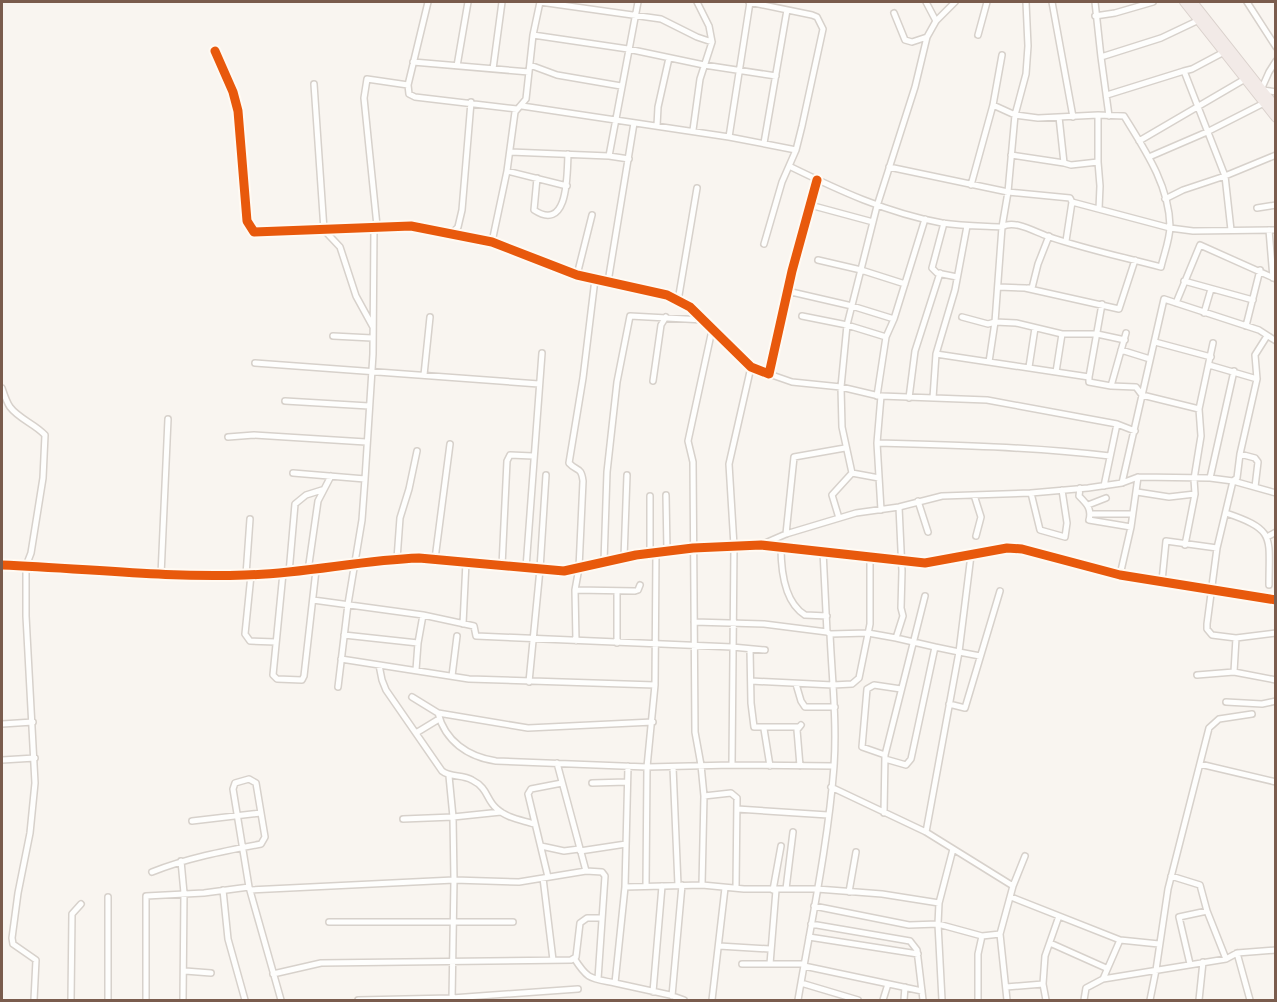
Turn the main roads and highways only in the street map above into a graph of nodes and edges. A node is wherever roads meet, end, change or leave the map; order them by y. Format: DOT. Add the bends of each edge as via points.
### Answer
graph roads {
  1 [pos="1184,2"];
  2 [pos="1193,2"];
  3 [pos="1261,96"];
  4 [pos="1275,107"];
  5 [pos="1275,118"];
  1 -- 3 [label="highway"];
  2 -- 3 [label="highway"];
  3 -- 4 [label="highway"];
  3 -- 5 [label="highway"];
}
